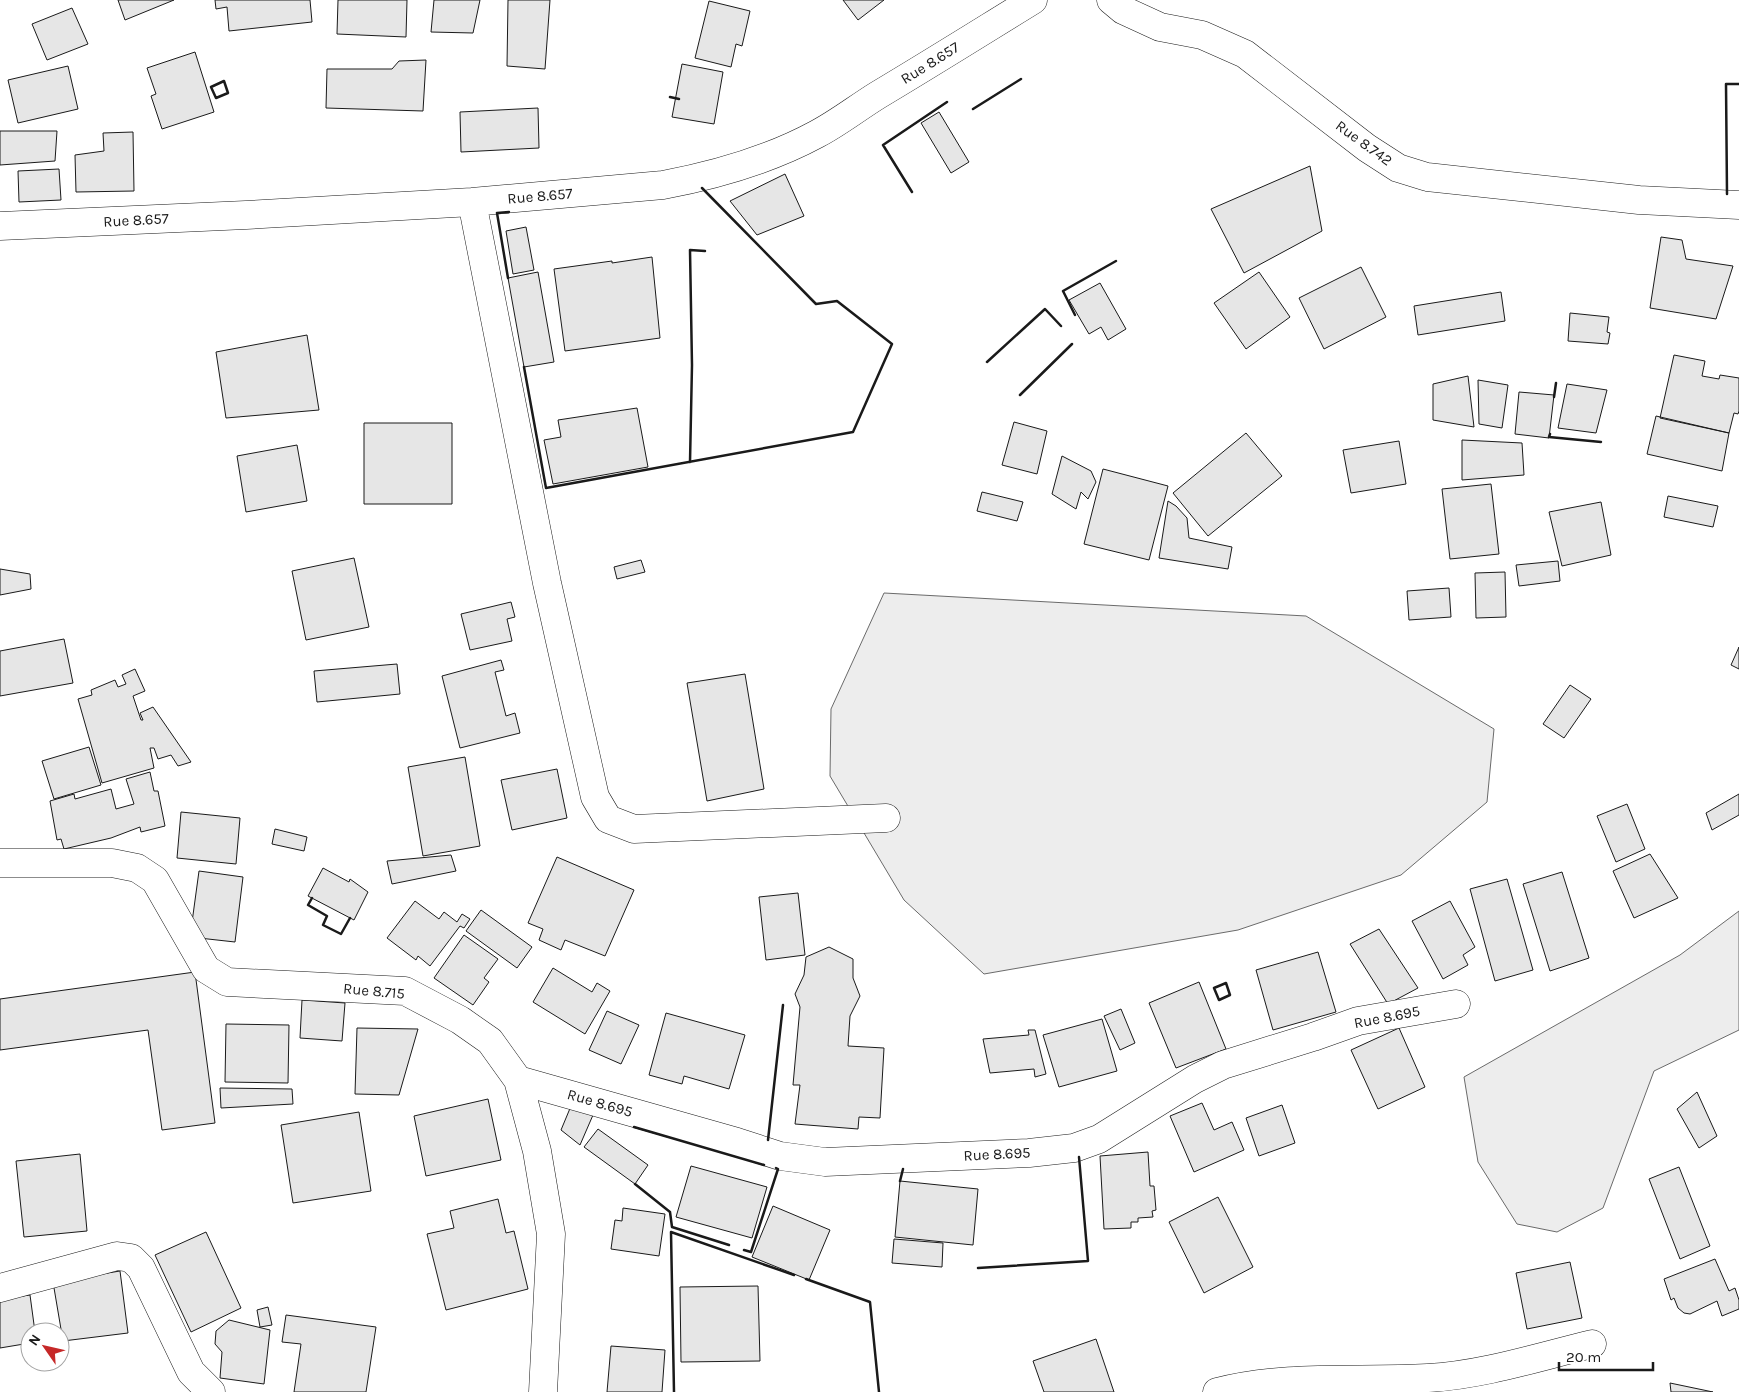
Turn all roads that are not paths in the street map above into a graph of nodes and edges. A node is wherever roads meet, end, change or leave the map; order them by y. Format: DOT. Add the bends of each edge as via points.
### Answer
graph roads {
  1 [pos="1033,0"];
  2 [pos="1111,0"];
  3 [pos="472,202"];
  4 [pos="1739,205"];
  5 [pos="0,226"];
  6 [pos="886,818"];
  7 [pos="0,864"];
  8 [pos="1456,1004"];
  9 [pos="518,1080"];
  10 [pos="0,1288"];
  11 [pos="1592,1344"];
  12 [pos="211,1392"];
  13 [pos="543,1392"];
  14 [pos="1217,1392"];
  1 -- 3 [label="street, Rue 8.657" via="818,134 732,169 662,185"];
  2 -- 4 [label="street, Rue 8.742" via="1123,10 1160,27 1202,35 1245,54 1398,168 1426,177 1639,200"];
  3 -- 5 [label="street, Rue 8.657"];
  3 -- 6 [label="street" via="549,593 595,797 608,819 634,829"];
  7 -- 9 [label="street, Rue 8.715" via="112,863 137,868 155,880 206,969 227,982 405,991 460,1020 490,1041"];
  8 -- 9 [label="street, Rue 8.695" via="1358,1021 1222,1065 1195,1078 1099,1138 1074,1148 1029,1153 825,1162 780,1156"];
  9 -- 13 [label="street, Rue 8.715" via="537,1151 551,1234"];
  10 -- 12 [label="street" via="117,1256 131,1258 141,1268 191,1372"];
  11 -- 14 [label="street" via="1484,1370 1430,1378 1274,1382"];
}
